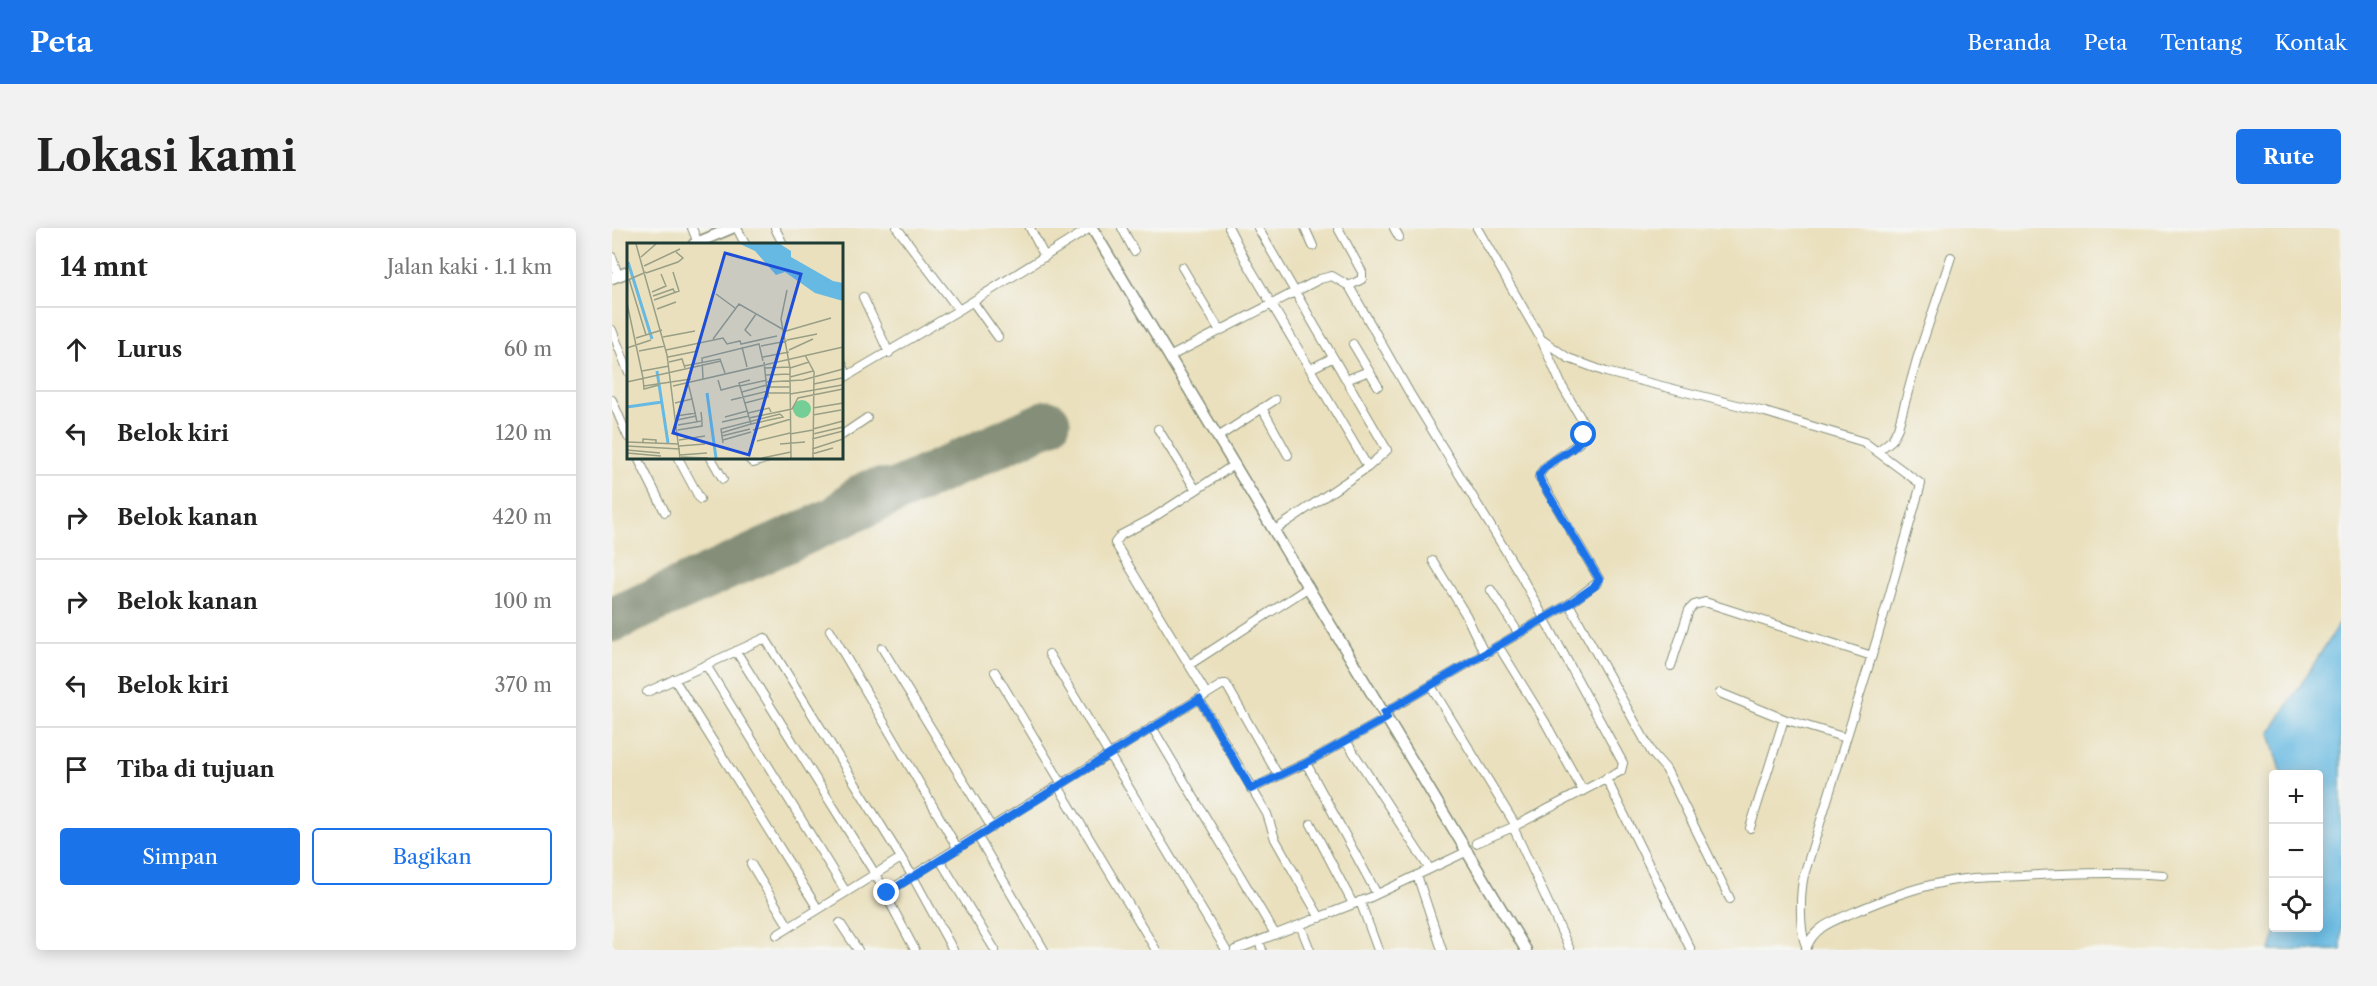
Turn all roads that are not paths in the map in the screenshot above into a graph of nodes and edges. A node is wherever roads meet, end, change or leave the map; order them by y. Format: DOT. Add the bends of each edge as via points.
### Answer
graph roads {
  1 [pos="692,228"];
  2 [pos="732,228"];
  3 [pos="737,228"];
  4 [pos="775,228"];
  5 [pos="897,228"];
  6 [pos="1030,228"];
  7 [pos="1091,228"];
  8 [pos="1122,228"];
  9 [pos="1229,228"];
  10 [pos="1258,228"];
  11 [pos="1305,228"];
  12 [pos="1338,228"];
  13 [pos="1394,228"];
  14 [pos="1477,228"];
  15 [pos="1399,237"];
  16 [pos="696,243"];
  17 [pos="698,243"];
  18 [pos="744,243"];
  19 [pos="782,243"];
  20 [pos="1313,246"];
  21 [pos="1134,251"];
  22 [pos="612,257"];
  23 [pos="1045,257"];
  24 [pos="1951,257"];
  25 [pos="1182,267"];
  26 [pos="620,275"];
  27 [pos="1349,286"];
  28 [pos="1294,293"];
  29 [pos="863,297"];
  30 [pos="973,302"];
  31 [pos="1271,304"];
  32 [pos="959,310"];
  33 [pos="612,330"];
  34 [pos="1220,331"];
  35 [pos="998,337"];
  36 [pos="1541,339"];
  37 [pos="1353,344"];
  38 [pos="889,353"];
  39 [pos="1169,357"];
  40 [pos="1332,358"];
  41 [pos="627,368"];
  42 [pos="1310,369"];
  43 [pos="1369,371"];
  44 [pos="844,377"];
  45 [pos="1346,380"];
  46 [pos="1378,386"];
  47 [pos="612,400"];
  48 [pos="1275,400"];
  49 [pos="1262,408"];
  50 [pos="867,418"];
  51 [pos="1158,429"];
  52 [pos="843,434"];
  53 [pos="627,435"];
  54 [pos="1218,438"];
  55 [pos="1878,451"];
  56 [pos="1288,455"];
  57 [pos="639,459"];
  58 [pos="679,459"];
  59 [pos="712,459"];
  60 [pos="749,459"];
  61 [pos="765,459"];
  62 [pos="1235,464"];
  63 [pos="1368,467"];
  64 [pos="723,479"];
  65 [pos="1196,490"];
  66 [pos="700,499"];
  67 [pos="666,512"];
  68 [pos="1275,531"];
  69 [pos="1433,561"];
  70 [pos="1309,587"];
  71 [pos="1491,590"];
  72 [pos="1569,604"];
  73 [pos="1544,619"];
  74 [pos="830,630"];
  75 [pos="1519,634"];
  76 [pos="1499,647"];
  77 [pos="882,648"];
  78 [pos="736,651"];
  79 [pos="1049,654"];
  80 [pos="1485,655"];
  81 [pos="1872,656"];
  82 [pos="1189,664"];
  83 [pos="706,665"];
  84 [pos="1671,666"];
  85 [pos="995,672"];
  86 [pos="674,679"];
  87 [pos="1431,686"];
  88 [pos="1204,689"];
  89 [pos="647,692"];
  90 [pos="1720,693"];
  91 [pos="1199,699"];
  92 [pos="1386,716"];
  93 [pos="1784,719"];
  94 [pos="1152,727"];
  95 [pos="1846,738"];
  96 [pos="1346,741"];
  97 [pos="1108,754"];
  98 [pos="1306,763"];
  99 [pos="1278,775"];
  100 [pos="1606,778"];
  101 [pos="1059,781"];
  102 [pos="1251,789"];
  103 [pos="1583,790"];
  104 [pos="1311,824"];
  105 [pos="1514,826"];
  106 [pos="992,828"];
  107 [pos="1750,828"];
  108 [pos="978,837"];
  109 [pos="956,844"];
  110 [pos="1471,846"];
  111 [pos="901,858"];
  112 [pos="940,860"];
  113 [pos="751,864"];
  114 [pos="1429,868"];
  115 [pos="2163,874"];
  116 [pos="874,875"];
  117 [pos="1417,875"];
  118 [pos="913,877"];
  119 [pos="846,892"];
  120 [pos="887,893"];
  121 [pos="1377,894"];
  122 [pos="1731,899"];
  123 [pos="1356,902"];
  124 [pos="818,909"];
  125 [pos="1320,918"];
  126 [pos="840,923"];
  127 [pos="1300,925"];
  128 [pos="789,927"];
  129 [pos="1275,934"];
  130 [pos="777,935"];
  131 [pos="1259,941"];
  132 [pos="1806,948"];
  133 [pos="858,950"];
  134 [pos="915,950"];
  135 [pos="953,950"];
  136 [pos="995,950"];
  137 [pos="1044,950"];
  138 [pos="1156,950"];
  139 [pos="1226,950"];
  140 [pos="1234,950"];
  141 [pos="1262,950"];
  142 [pos="1310,950"];
  143 [pos="1378,950"];
  144 [pos="1442,950"];
  145 [pos="1526,950"];
  146 [pos="1570,950"];
  147 [pos="1691,950"];
  1 -- 16 [label="street"];
  2 -- 17 [label="street"];
  3 -- 18 [label="street"];
  4 -- 19 [label="street"];
  5 -- 32 [label="street"];
  6 -- 23 [label="street"];
  7 -- 23 [label="street"];
  7 -- 39 [label="street"];
  8 -- 21 [label="street"];
  9 -- 31 [label="street"];
  10 -- 28 [label="street"];
  11 -- 20 [label="street"];
  12 -- 27 [label="street" via="1362,272 1362,279"];
  13 -- 15 [label="street"];
  14 -- 36 [label="street"];
  22 -- 26 [label="street"];
  23 -- 30 [label="street"];
  24 -- 55 [label="street" via="1898,428 1892,440"];
  25 -- 34 [label="street"];
  27 -- 28 [label="street" via="1341,279 1326,276"];
  27 -- 73 [label="street"];
  28 -- 31 [label="street"];
  28 -- 40 [label="street"];
  29 -- 38 [label="street"];
  30 -- 32 [label="street"];
  30 -- 35 [label="street"];
  31 -- 34 [label="street"];
  31 -- 42 [label="street"];
  32 -- 38 [label="street"];
  33 -- 41 [label="street"];
  34 -- 39 [label="street"];
  36 -- 55 [label="street" via="1568,358 1597,369 1852,437"];
  36 -- 72 [label="street" via="1584,428 1580,443 1539,475 1599,579"];
  37 -- 43 [label="street"];
  38 -- 44 [label="street"];
  39 -- 54 [label="street"];
  40 -- 42 [label="street"];
  40 -- 45 [label="street"];
  42 -- 63 [label="street"];
  43 -- 45 [label="street"];
  43 -- 46 [label="street"];
  45 -- 63 [label="street" via="1386,446 1385,453"];
  47 -- 53 [label="street"];
  48 -- 49 [label="street"];
  49 -- 54 [label="street"];
  49 -- 56 [label="street"];
  50 -- 52 [label="street"];
  51 -- 65 [label="street"];
  54 -- 62 [label="street"];
  55 -- 81 [label="street" via="1922,484"];
  57 -- 67 [label="street"];
  58 -- 66 [label="street"];
  59 -- 64 [label="street"];
  60 -- 61 [label="street" via="753,463"];
  62 -- 65 [label="street"];
  62 -- 68 [label="street"];
  63 -- 68 [label="street"];
  65 -- 82 [label="street" via="1120,535 1115,543"];
  68 -- 70 [label="street"];
  69 -- 80 [label="street"];
  70 -- 82 [label="street"];
  70 -- 92 [label="street"];
  71 -- 75 [label="street"];
  72 -- 73 [label="street"];
  72 -- 122 [label="street" via="1652,753 1666,769"];
  73 -- 75 [label="street"];
  73 -- 100 [label="street" via="1623,763 1621,771"];
  74 -- 109 [label="street"];
  75 -- 76 [label="street"];
  76 -- 80 [label="street"];
  76 -- 103 [label="street"];
  77 -- 106 [label="street"];
  78 -- 83 [label="street"];
  78 -- 111 [label="street" via="765,638"];
  78 -- 116 [label="street"];
  79 -- 97 [label="street"];
  80 -- 87 [label="street"];
  81 -- 84 [label="street" via="1705,602 1689,610"];
  81 -- 95 [label="street"];
  82 -- 88 [label="street"];
  83 -- 86 [label="street"];
  83 -- 119 [label="street"];
  85 -- 101 [label="street"];
  86 -- 89 [label="street"];
  86 -- 124 [label="street"];
  87 -- 92 [label="street"];
  87 -- 105 [label="street"];
  88 -- 91 [label="street"];
  88 -- 99 [label="street" via="1226,684"];
  90 -- 93 [label="street"];
  91 -- 94 [label="street"];
  91 -- 102 [label="street"];
  92 -- 96 [label="street"];
  92 -- 110 [label="street"];
  93 -- 95 [label="street"];
  93 -- 107 [label="street"];
  94 -- 97 [label="street"];
  94 -- 129 [label="street"];
  95 -- 132 [label="street" via="1802,883"];
  96 -- 98 [label="street"];
  96 -- 114 [label="street"];
  97 -- 101 [label="street"];
  97 -- 139 [label="street"];
  98 -- 99 [label="street"];
  98 -- 121 [label="street"];
  99 -- 102 [label="street"];
  100 -- 103 [label="street"];
  100 -- 147 [label="street"];
  101 -- 106 [label="street"];
  101 -- 138 [label="street"];
  102 -- 125 [label="street"];
  103 -- 105 [label="street"];
  104 -- 123 [label="street"];
  105 -- 110 [label="street"];
  105 -- 146 [label="street"];
  106 -- 108 [label="street"];
  108 -- 109 [label="street"];
  108 -- 137 [label="street"];
  109 -- 112 [label="street"];
  110 -- 114 [label="street"];
  110 -- 145 [label="street"];
  111 -- 116 [label="street"];
  111 -- 118 [label="street"];
  112 -- 118 [label="street"];
  112 -- 136 [label="street"];
  113 -- 128 [label="street"];
  114 -- 117 [label="street"];
  115 -- 132 [label="street" via="2125,871 1942,882 1898,894 1828,923 1812,935"];
  116 -- 119 [label="street"];
  116 -- 120 [label="street"];
  117 -- 121 [label="street"];
  117 -- 144 [label="street"];
  118 -- 120 [label="street"];
  118 -- 135 [label="street"];
  119 -- 124 [label="street"];
  120 -- 134 [label="street"];
  121 -- 123 [label="street"];
  123 -- 125 [label="street"];
  123 -- 143 [label="street"];
  124 -- 128 [label="street"];
  125 -- 127 [label="street"];
  126 -- 133 [label="street"];
  127 -- 129 [label="street"];
  127 -- 142 [label="street"];
  128 -- 130 [label="street"];
  129 -- 131 [label="street"];
  131 -- 140 [label="street"];
  131 -- 141 [label="street"];
}
